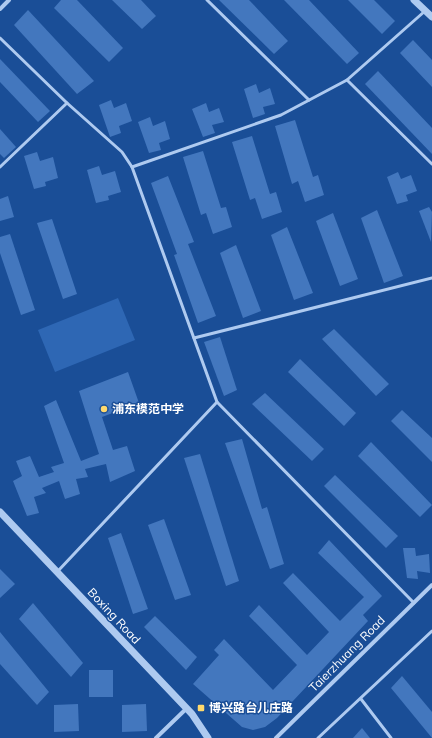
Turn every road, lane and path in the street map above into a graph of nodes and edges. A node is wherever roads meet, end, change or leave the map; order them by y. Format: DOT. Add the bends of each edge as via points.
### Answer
graph roads {
  1 [pos="9,0"];
  2 [pos="207,0"];
  3 [pos="414,0"];
  4 [pos="0,9"];
  5 [pos="425,11"];
  6 [pos="432,17"];
  7 [pos="0,38"];
  8 [pos="347,80"];
  9 [pos="309,100"];
  10 [pos="67,103"];
  11 [pos="432,164"];
  12 [pos="0,167"];
  13 [pos="132,167"];
  14 [pos="432,278"];
  15 [pos="194,338"];
  16 [pos="217,402"];
  17 [pos="0,512"];
  18 [pos="58,571"];
  19 [pos="432,585"];
  20 [pos="414,603"];
  21 [pos="432,632"];
  22 [pos="361,699"];
  23 [pos="186,709"];
  24 [pos="320,737"];
  25 [pos="156,738"];
  26 [pos="208,738"];
  27 [pos="276,738"];
  28 [pos="391,738"];
  1 -- 4 [label="street"];
  2 -- 9 [label="lane"];
  3 -- 5 [label="street"];
  5 -- 6 [label="street"];
  5 -- 8 [label="lane"];
  7 -- 10 [label="lane"];
  8 -- 9 [label="lane"];
  8 -- 11 [label="lane"];
  9 -- 13 [label="lane" via="281,115"];
  10 -- 12 [label="lane"];
  10 -- 13 [label="lane" via="122,152"];
  13 -- 15 [label="lane"];
  14 -- 15 [label="lane"];
  15 -- 16 [label="lane"];
  16 -- 18 [label="lane"];
  16 -- 20 [label="lane"];
  17 -- 18 [label="street, Boxing Road"];
  18 -- 23 [label="street, Boxing Road"];
  19 -- 20 [label="street, Taierzhuang Road"];
  20 -- 27 [label="street, Taierzhuang Road"];
  21 -- 22 [label="lane"];
  22 -- 24 [label="lane"];
  22 -- 28 [label="lane"];
  23 -- 25 [label="street"];
  23 -- 26 [label="street, Boxing Road"];
}
